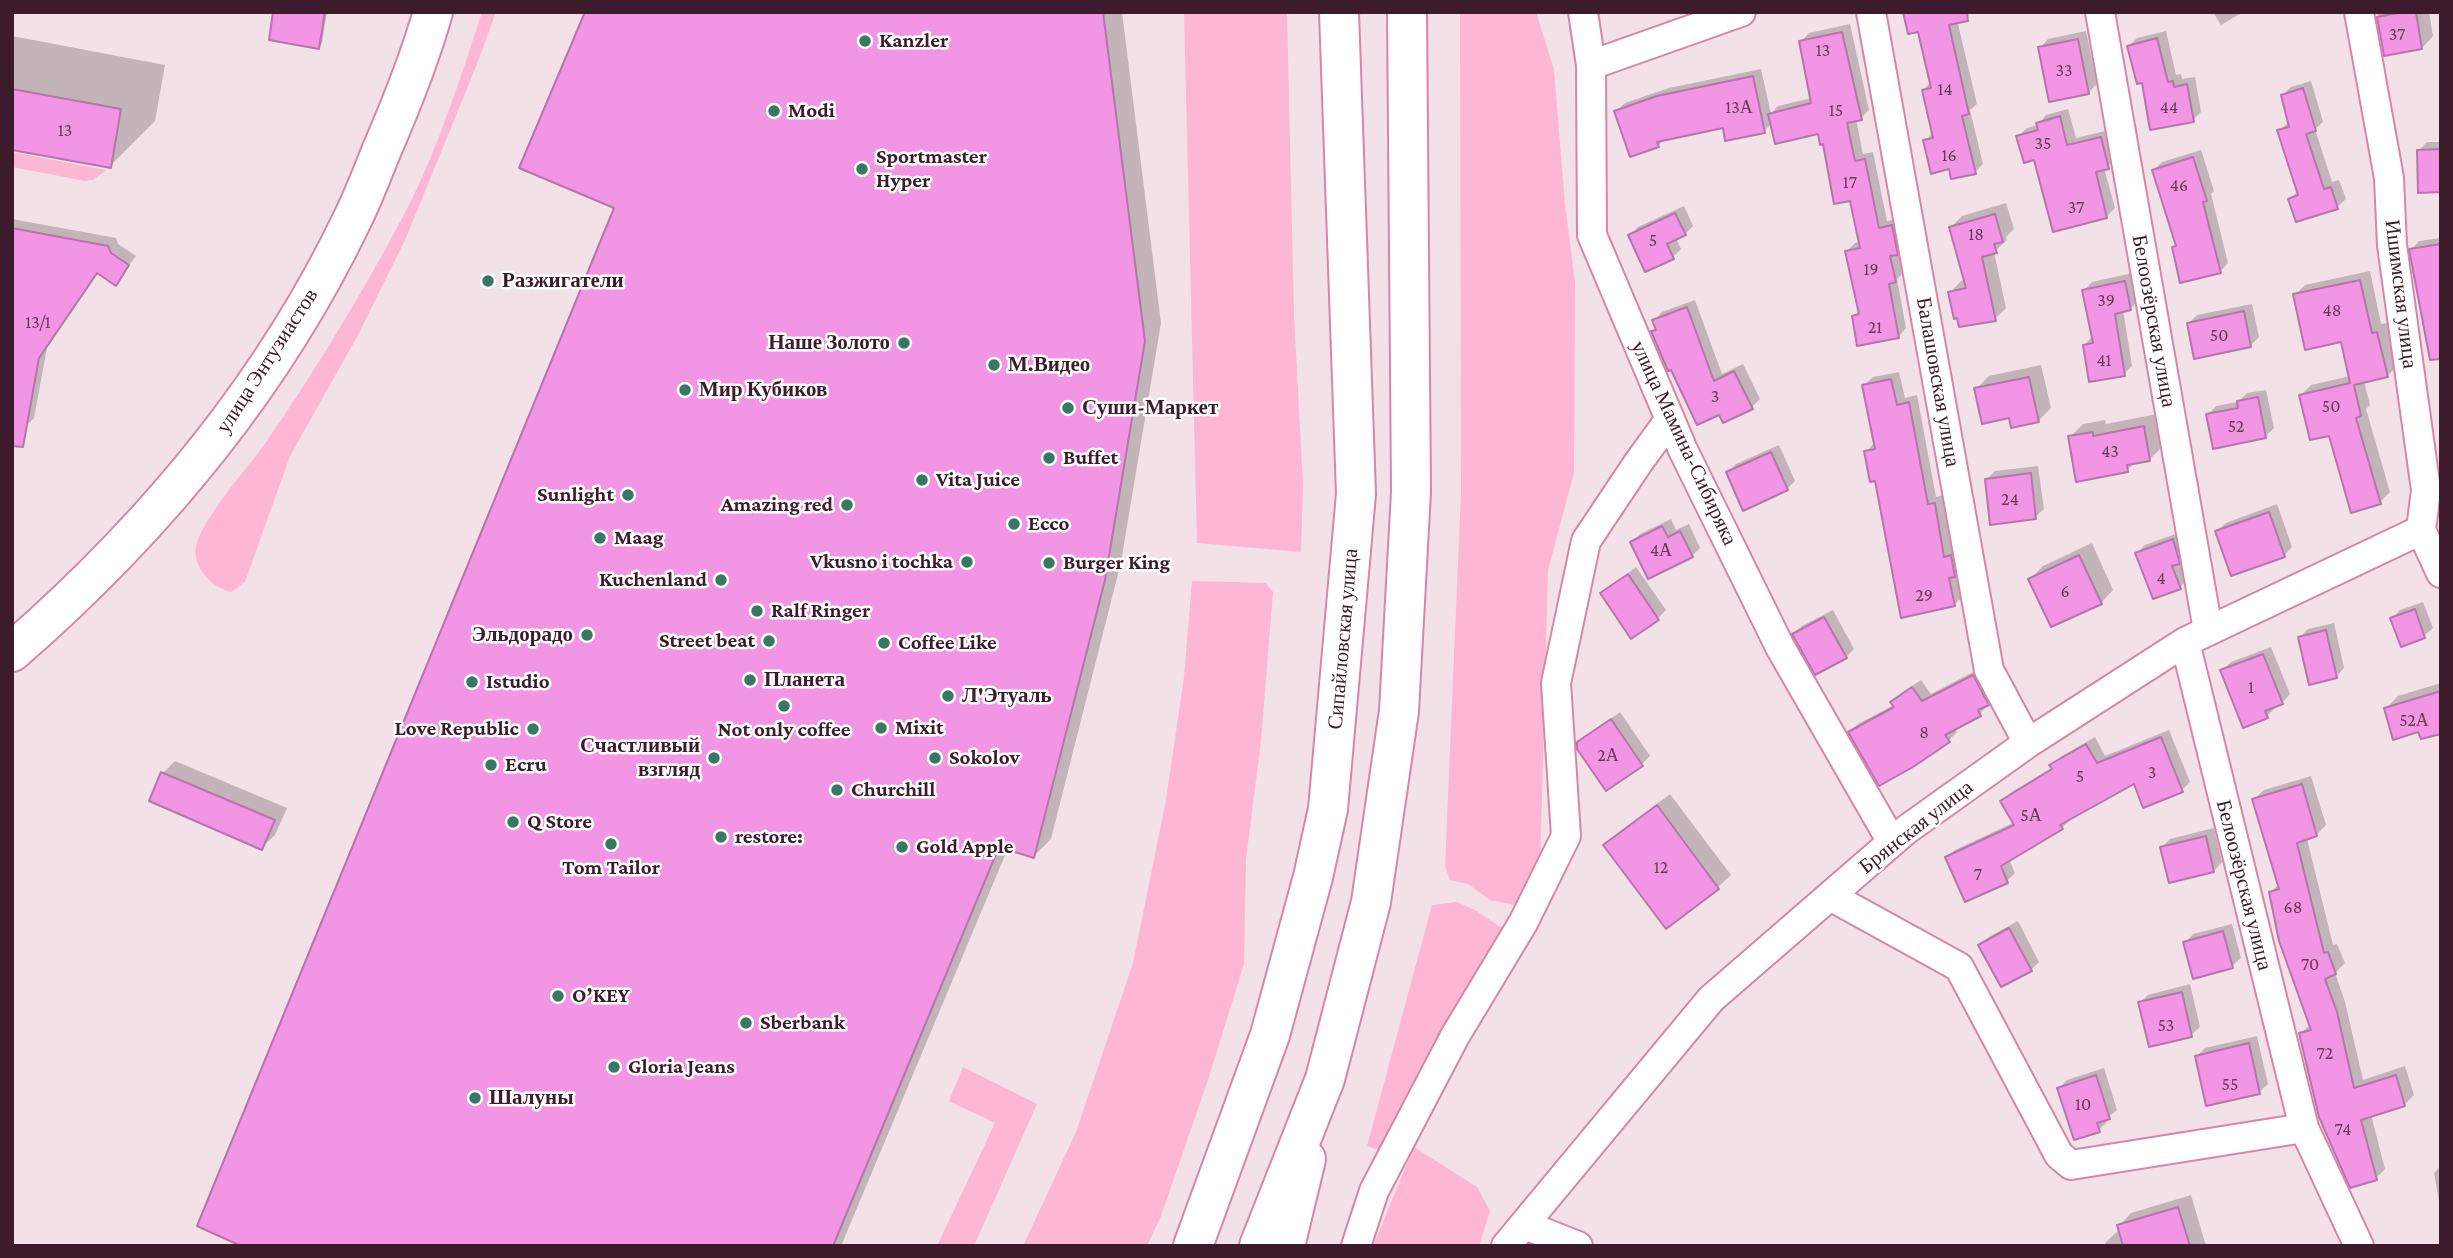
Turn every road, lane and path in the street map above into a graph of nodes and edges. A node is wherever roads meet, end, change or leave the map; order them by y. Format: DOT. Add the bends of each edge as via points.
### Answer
graph roads {
  1 [pos="433,12"];
  2 [pos="1339,12"];
  3 [pos="1407,12"];
  4 [pos="1583,12"];
  5 [pos="1741,12"];
  6 [pos="1871,12"];
  7 [pos="2100,12"];
  8 [pos="2359,12"];
  9 [pos="1591,65"];
  10 [pos="1670,419"];
  11 [pos="2421,530"];
  12 [pos="2441,573"];
  13 [pos="2197,636"];
  14 [pos="12,652"];
  15 [pos="2028,743"];
  16 [pos="1892,842"];
  17 [pos="1830,896"];
  18 [pos="1325,1079"];
  19 [pos="2304,1128"];
  20 [pos="1525,1225"];
  21 [pos="1193,1246"];
  22 [pos="1259,1246"];
  23 [pos="1285,1246"];
  24 [pos="1356,1246"];
  25 [pos="1507,1246"];
  26 [pos="1578,1246"];
  27 [pos="2358,1246"];
  1 -- 14 [label="main road, улица Энтузиастов" via="403,100 352,220 256,385 143,527"];
  2 -- 21 [label="main road, Сипайловская улица" via="1356,494 1328,809 1270,1035"];
  3 -- 18 [label="main road" via="1411,492 1399,712 1371,902"];
  4 -- 9 [label="street, улица Мамина-Сибиряка"];
  5 -- 9 [label="street"];
  6 -- 15 [label="street, Балашовская улица" via="1989,670"];
  7 -- 13 [label="street, Белоозёрская улица"];
  8 -- 11 [label="street, Ишимская улица" via="2389,178 2392,245 2426,489"];
  9 -- 10 [label="street, улица Мамина-Сибиряка" via="1592,235"];
  10 -- 16 [label="street, улица Мамина-Сибиряка" via="1780,647"];
  10 -- 24 [label="street" via="1586,541 1556,683 1566,836 1523,923 1455,1036 1380,1179"];
  11 -- 12 [label="street"];
  11 -- 13 [label="street, Брянская улица"];
  13 -- 15 [label="street, Брянская улица"];
  13 -- 19 [label="street, Белоозёрская улица"];
  15 -- 16 [label="street, Брянская улица"];
  16 -- 17 [label="street, Брянская улица"];
  17 -- 19 [label="street" via="1959,967 2059,1155 2071,1165"];
  17 -- 20 [label="street, Брянская улица" via="1710,999"];
  18 -- 22 [label="main road"];
  18 -- 23 [label="main road"];
  19 -- 27 [label="street, Белоозёрская улица"];
  20 -- 25 [label="street, Брянская улица"];
  20 -- 26 [label="street"];
}
